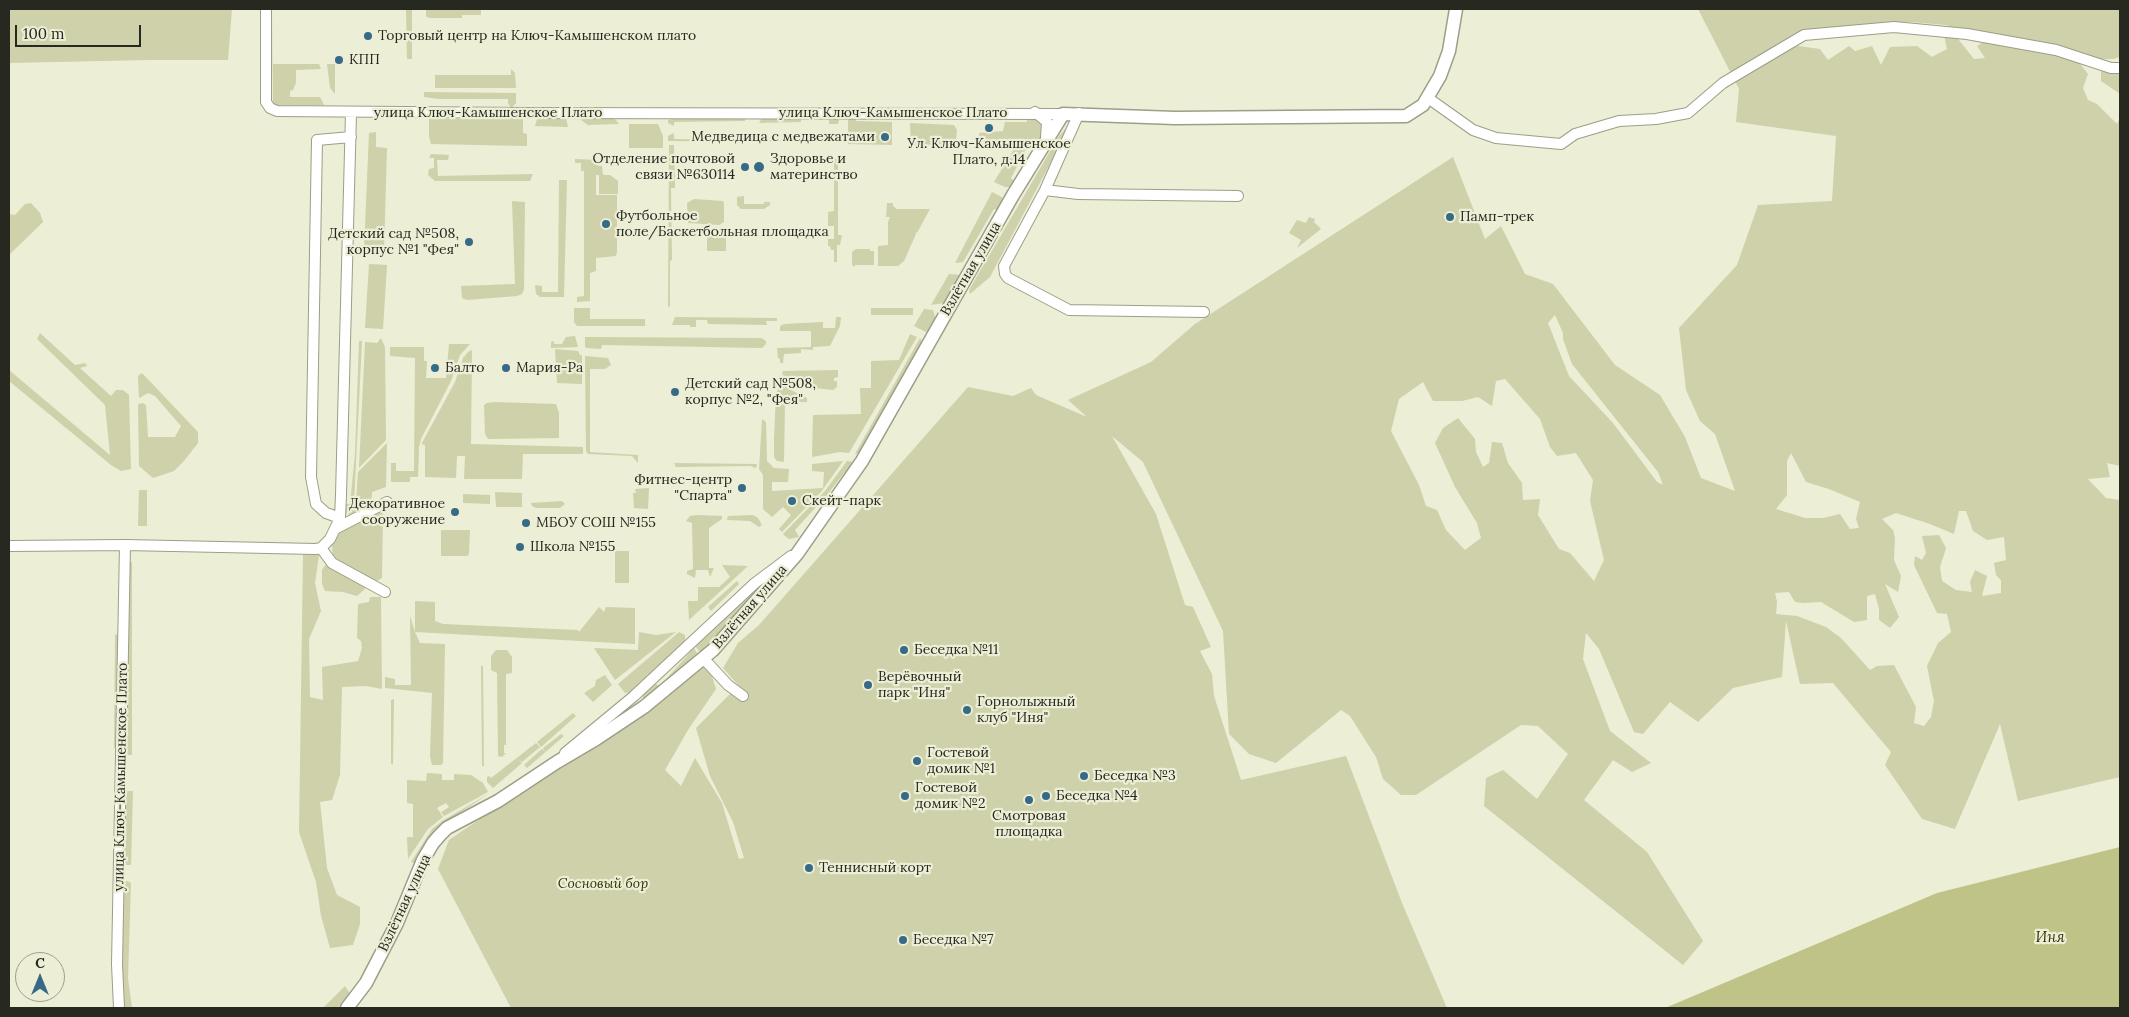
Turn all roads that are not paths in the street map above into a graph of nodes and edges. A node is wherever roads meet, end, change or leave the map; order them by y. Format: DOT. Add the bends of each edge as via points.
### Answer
graph roads {
  1 [pos="266,9"];
  2 [pos="1456,9"];
  3 [pos="2120,68"];
  4 [pos="1428,98"];
  5 [pos="1035,112"];
  6 [pos="352,113"];
  7 [pos="1064,114"];
  8 [pos="1079,114"];
  9 [pos="351,137"];
  10 [pos="1046,140"];
  11 [pos="1045,190"];
  12 [pos="1238,196"];
  13 [pos="1204,312"];
  14 [pos="387,502"];
  15 [pos="340,518"];
  16 [pos="335,529"];
  17 [pos="125,545"];
  18 [pos="9,546"];
  19 [pos="322,548"];
  20 [pos="796,554"];
  21 [pos="385,592"];
  22 [pos="704,658"];
  23 [pos="743,696"];
  24 [pos="557,762"];
  25 [pos="119,1008"];
  26 [pos="347,1008"];
  1 -- 6 [label="street, улица Ключ-Камышенское Плато" via="268,106 278,111"];
  2 -- 4 [label="main road, улица Ключ-Камышенское Плато" via="1449,51"];
  3 -- 4 [label="street" via="2056,50 1967,34 1894,27 1804,35 1723,83 1688,113 1619,121 1575,134 1561,144 1496,138 1473,130"];
  4 -- 8 [label="main road, улица Ключ-Камышенское Плато" via="1415,112 1399,118 1174,118"];
  5 -- 6 [label="street, улица Ключ-Камышенское Плато"];
  5 -- 7 [label="street, улица Ключ-Камышенское Плато"];
  5 -- 10 [label="street" via="1047,122"];
  6 -- 9 [label="street"];
  7 -- 8 [label="main road, улица Ключ-Камышенское Плато"];
  7 -- 10 [label="main road, Взлётная улица"];
  8 -- 11 [label="street"];
  9 -- 15 [label="street"];
  9 -- 15 [label="street" via="317,140 311,477 316,504 326,513"];
  10 -- 20 [label="main road, Взлётная улица" via="862,461"];
  11 -- 12 [label="street" via="1078,194"];
  11 -- 13 [label="street" via="1004,267 1008,278 1069,310"];
  14 -- 16 [label="street"];
  15 -- 16 [label="street"];
  16 -- 19 [label="street"];
  17 -- 18 [label="street"];
  17 -- 19 [label="street"];
  17 -- 25 [label="street, улица Ключ-Камышенское Плато" via="117,964"];
  19 -- 21 [label="street" via="332,563"];
  20 -- 22 [label="main road, Взлётная улица"];
  20 -- 24 [label="street" via="755,583 634,696"];
  22 -- 23 [label="street" via="728,685"];
  22 -- 24 [label="main road, Взлётная улица" via="644,707"];
  24 -- 26 [label="main road, Взлётная улица" via="500,800 447,828 433,843 366,983"];
}
